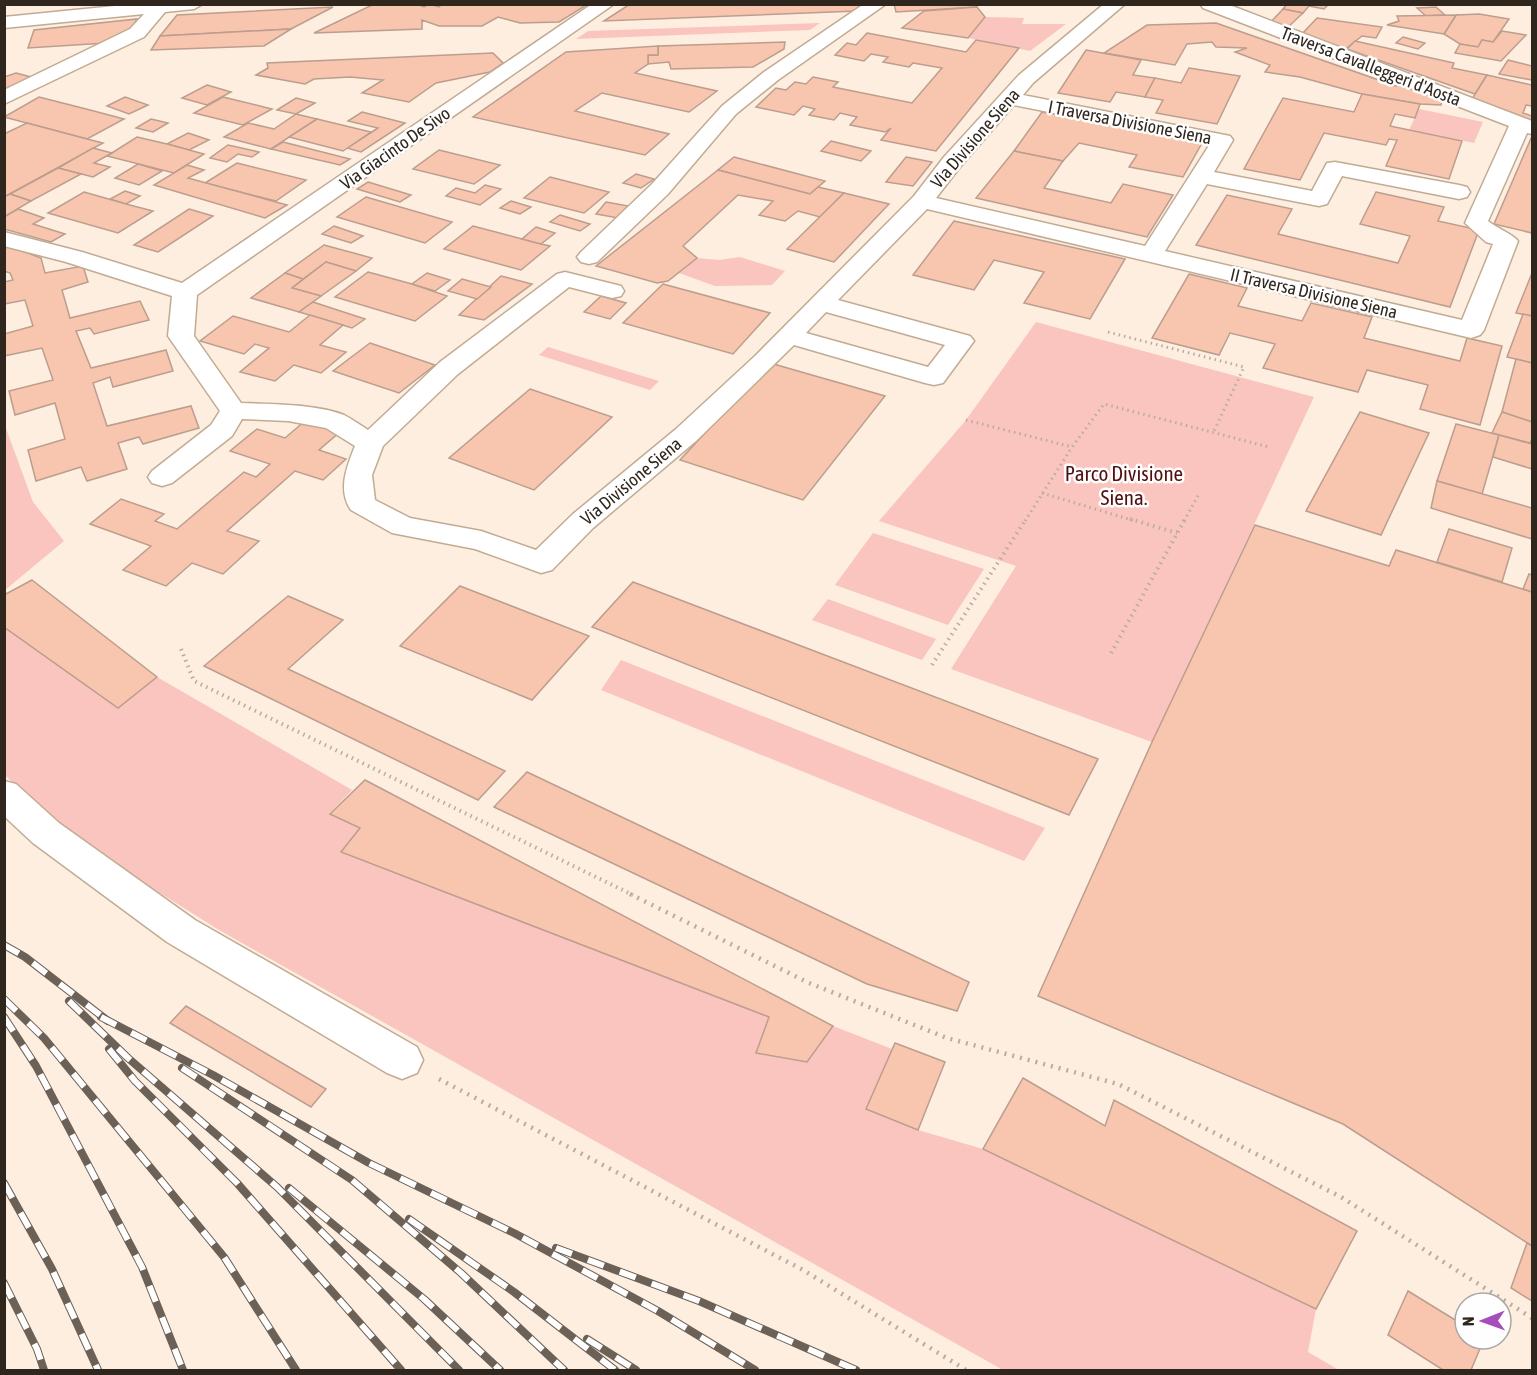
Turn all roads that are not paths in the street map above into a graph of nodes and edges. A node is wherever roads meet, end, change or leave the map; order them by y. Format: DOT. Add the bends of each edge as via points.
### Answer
graph roads {
  1 [pos="194,4"];
  2 [pos="605,4"];
  3 [pos="877,4"];
  4 [pos="1116,4"];
  5 [pos="1213,6"];
  6 [pos="160,7"];
  7 [pos="70,10"];
  8 [pos="4,23"];
  9 [pos="4,98"];
  10 [pos="1009,98"];
  11 [pos="1527,125"];
  12 [pos="1201,176"];
  13 [pos="1459,192"];
  14 [pos="922,201"];
  15 [pos="4,239"];
  16 [pos="1151,255"];
  17 [pos="589,257"];
  18 [pos="612,291"];
  19 [pos="185,292"];
  20 [pos="822,303"];
  21 [pos="789,336"];
  22 [pos="233,411"];
  23 [pos="370,443"];
  24 [pos="162,477"];
  25 [pos="4,794"];
  26 [pos="402,1060"];
  1 -- 6 [label="street"];
  2 -- 19 [label="street, Via Giacinto De Sivo"];
  3 -- 17 [label="street" via="771,76 729,110 660,189"];
  4 -- 10 [label="street, Via Divisione Siena"];
  5 -- 11 [label="street, Traversa Cavalleggeri d'Aosta"];
  6 -- 7 [label="street"];
  6 -- 9 [label="street" via="137,33"];
  7 -- 8 [label="street"];
  10 -- 12 [label="street, I Traversa Divisione Siena" via="1223,140"];
  10 -- 14 [label="street, Via Divisione Siena"];
  11 -- 16 [label="street, II Traversa Divisione Siena" via="1476,223 1506,241 1470,330"];
  12 -- 13 [label="street" via="1319,199 1335,168"];
  12 -- 16 [label="street, I Traversa Divisione Siena"];
  14 -- 16 [label="street, II Traversa Divisione Siena"];
  14 -- 20 [label="street, Via Divisione Siena"];
  15 -- 19 [label="street"];
  18 -- 23 [label="street, Via Divisione Siena" via="565,279 449,368"];
  19 -- 22 [label="street" via="182,336"];
  20 -- 21 [label="street, Via Divisione Siena"];
  20 -- 21 [label="street" via="961,341 934,377"];
  21 -- 23 [label="street, Via Divisione Siena" via="686,435 583,521 541,563 481,541 402,526 361,504 358,475"];
  22 -- 23 [label="street" via="288,413 334,421"];
  22 -- 24 [label="street" via="222,430"];
  25 -- 26 [label="street" via="46,833 181,931"];
}
